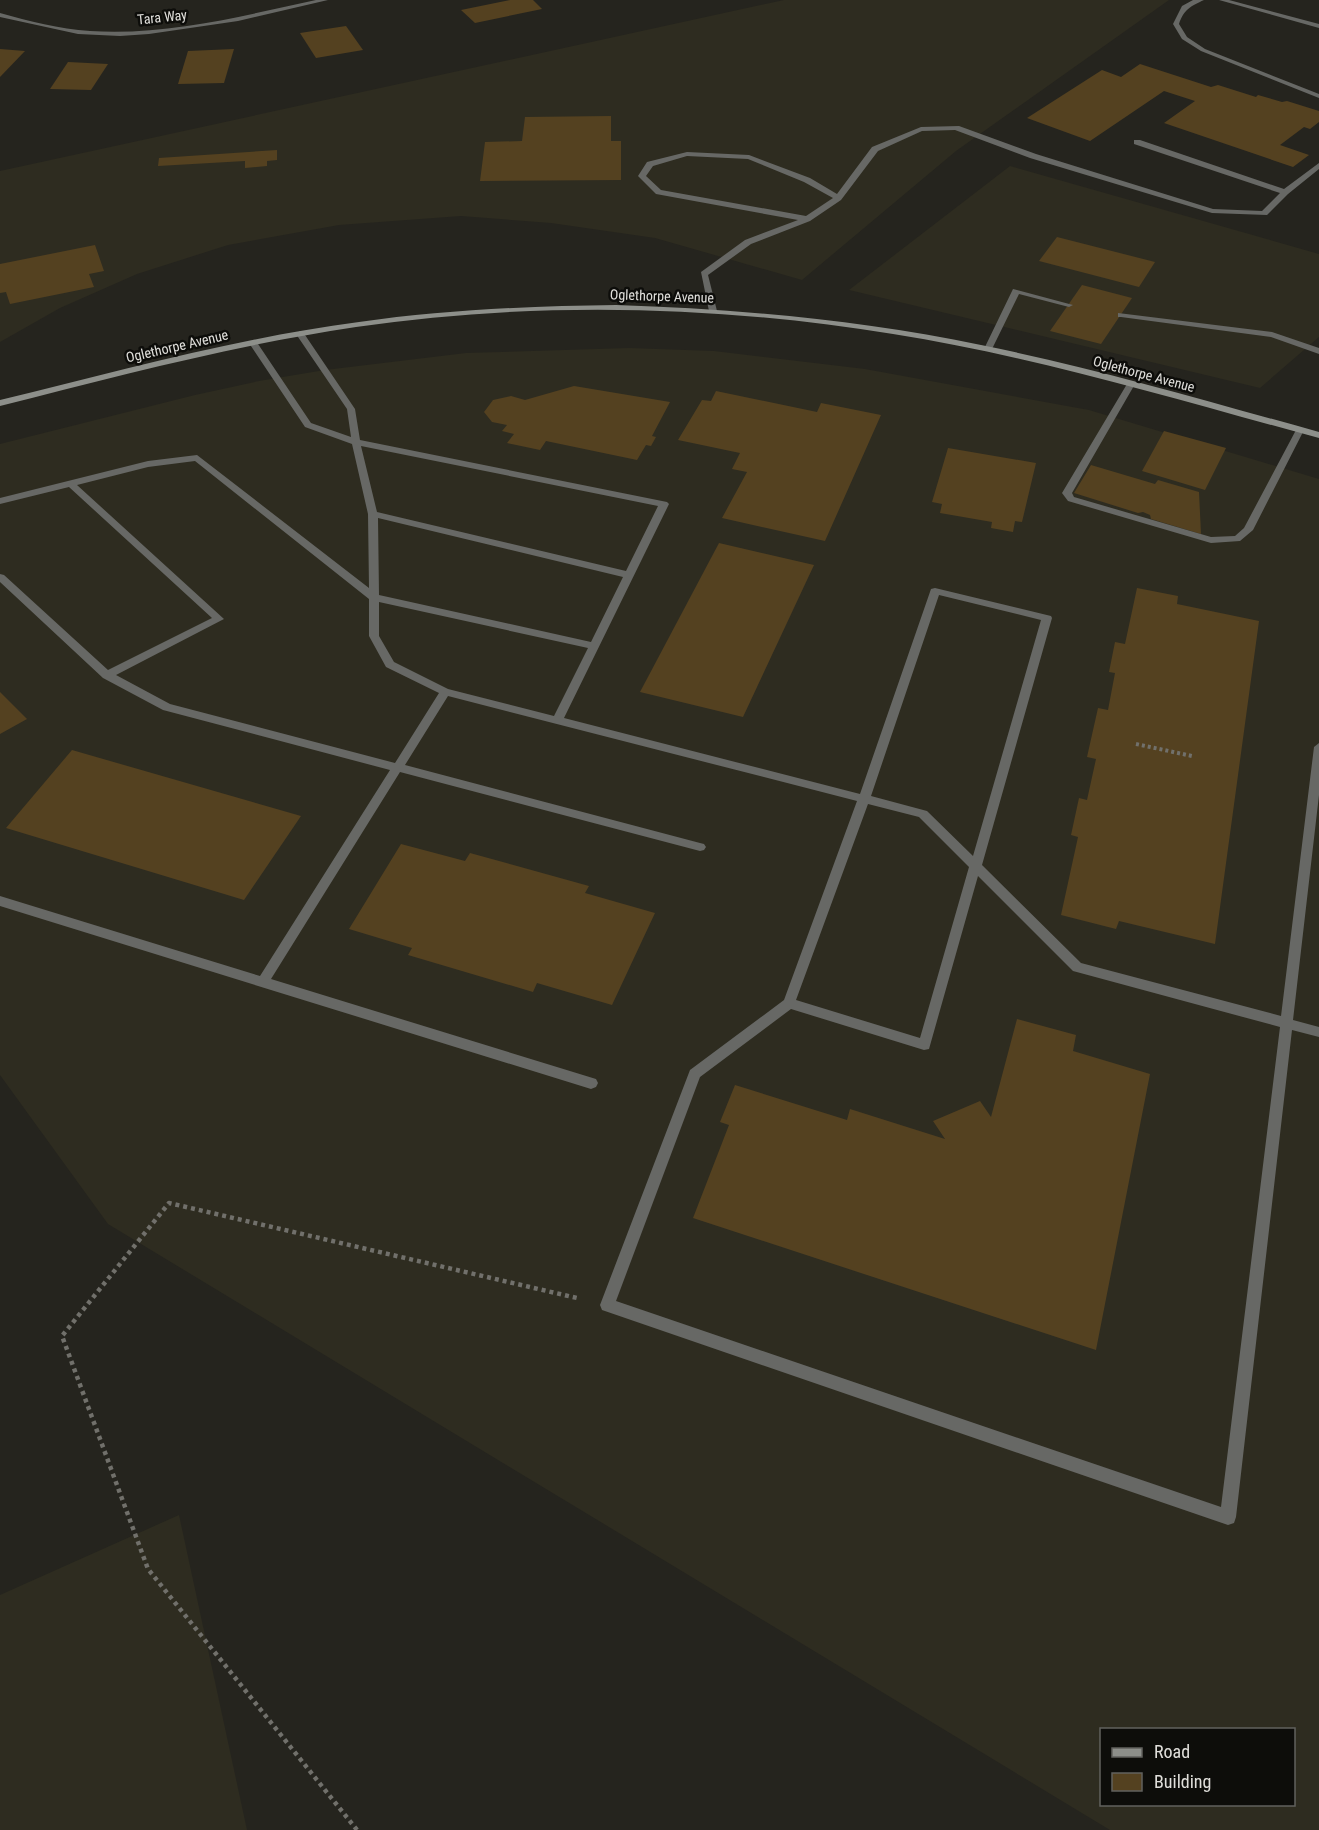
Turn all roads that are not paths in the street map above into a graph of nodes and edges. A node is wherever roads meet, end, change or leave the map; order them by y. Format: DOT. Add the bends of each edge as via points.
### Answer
graph roads {
  1 [pos="325,0"];
  2 [pos="1201,0"];
  3 [pos="1222,0"];
  4 [pos="0,15"];
  5 [pos="1319,26"];
  6 [pos="1319,96"];
  7 [pos="1137,142"];
  8 [pos="1319,165"];
  9 [pos="1285,192"];
  10 [pos="838,198"];
  11 [pos="807,219"];
  12 [pos="1069,305"];
  13 [pos="713,311"];
  14 [pos="1121,315"];
  15 [pos="300,334"];
  16 [pos="253,343"];
  17 [pos="988,349"];
  18 [pos="1319,351"];
  19 [pos="1131,384"];
  20 [pos="0,403"];
  21 [pos="1300,430"];
  22 [pos="1319,435"];
  23 [pos="356,442"];
  24 [pos="70,483"];
  25 [pos="0,501"];
  26 [pos="373,514"];
  27 [pos="629,576"];
  28 [pos="0,577"];
  29 [pos="373,597"];
  30 [pos="594,646"];
  31 [pos="107,675"];
  32 [pos="445,692"];
  33 [pos="557,721"];
  34 [pos="1319,747"];
  35 [pos="397,768"];
  36 [pos="864,799"];
  37 [pos="700,847"];
  38 [pos="975,866"];
  39 [pos="0,901"];
  40 [pos="263,982"];
  41 [pos="789,1003"];
  42 [pos="1286,1024"];
  43 [pos="1319,1032"];
  44 [pos="591,1083"];
  1 -- 4 [label="street, Tara Way" via="182,28 118,33 62,29"];
  2 -- 6 [label="street" via="1180,9 1176,24 1184,38 1203,50"];
  3 -- 5 [label="street"];
  7 -- 9 [label="street"];
  8 -- 9 [label="street"];
  9 -- 10 [label="street" via="1264,213 1212,211 956,128 921,129 875,149"];
  10 -- 11 [label="street"];
  10 -- 11 [label="street" via="807,180 749,157 687,154 650,164 642,176 659,192"];
  11 -- 13 [label="street" via="748,242 704,274"];
  12 -- 17 [label="street" via="1016,291"];
  13 -- 15 [label="main road, Oglethorpe Avenue" via="544,309 409,318"];
  13 -- 17 [label="main road, Oglethorpe Avenue" via="870,327"];
  14 -- 18 [label="street" via="1272,334"];
  15 -- 16 [label="main road, Oglethorpe Avenue"];
  15 -- 23 [label="street" via="351,409"];
  16 -- 20 [label="main road, Oglethorpe Avenue"];
  16 -- 23 [label="street" via="308,425"];
  17 -- 19 [label="main road, Oglethorpe Avenue"];
  19 -- 21 [label="main road, Oglethorpe Avenue"];
  19 -- 21 [label="street" via="1067,494 1071,499 1211,540 1237,539 1248,530"];
  21 -- 22 [label="main road, Oglethorpe Avenue"];
  23 -- 26 [label="street"];
  23 -- 27 [label="street" via="664,504"];
  24 -- 25 [label="street"];
  24 -- 29 [label="street" via="148,464 197,458"];
  24 -- 31 [label="street" via="219,619"];
  26 -- 27 [label="street"];
  26 -- 29 [label="street"];
  27 -- 30 [label="street"];
  28 -- 31 [label="street"];
  29 -- 30 [label="street"];
  29 -- 32 [label="street" via="374,636 390,664"];
  30 -- 33 [label="street"];
  31 -- 35 [label="street" via="167,707"];
  32 -- 33 [label="street"];
  32 -- 35 [label="street"];
  33 -- 36 [label="street"];
  34 -- 42 [label="street"];
  35 -- 37 [label="street"];
  35 -- 40 [label="street"];
  36 -- 38 [label="street" via="923,814"];
  36 -- 38 [label="street" via="935,591 1047,618"];
  36 -- 41 [label="street"];
  38 -- 41 [label="street" via="924,1044"];
  38 -- 42 [label="street" via="1077,967"];
  39 -- 40 [label="street"];
  40 -- 44 [label="street"];
  41 -- 42 [label="street" via="695,1074 607,1305 1228,1517"];
  42 -- 43 [label="street"];
}
